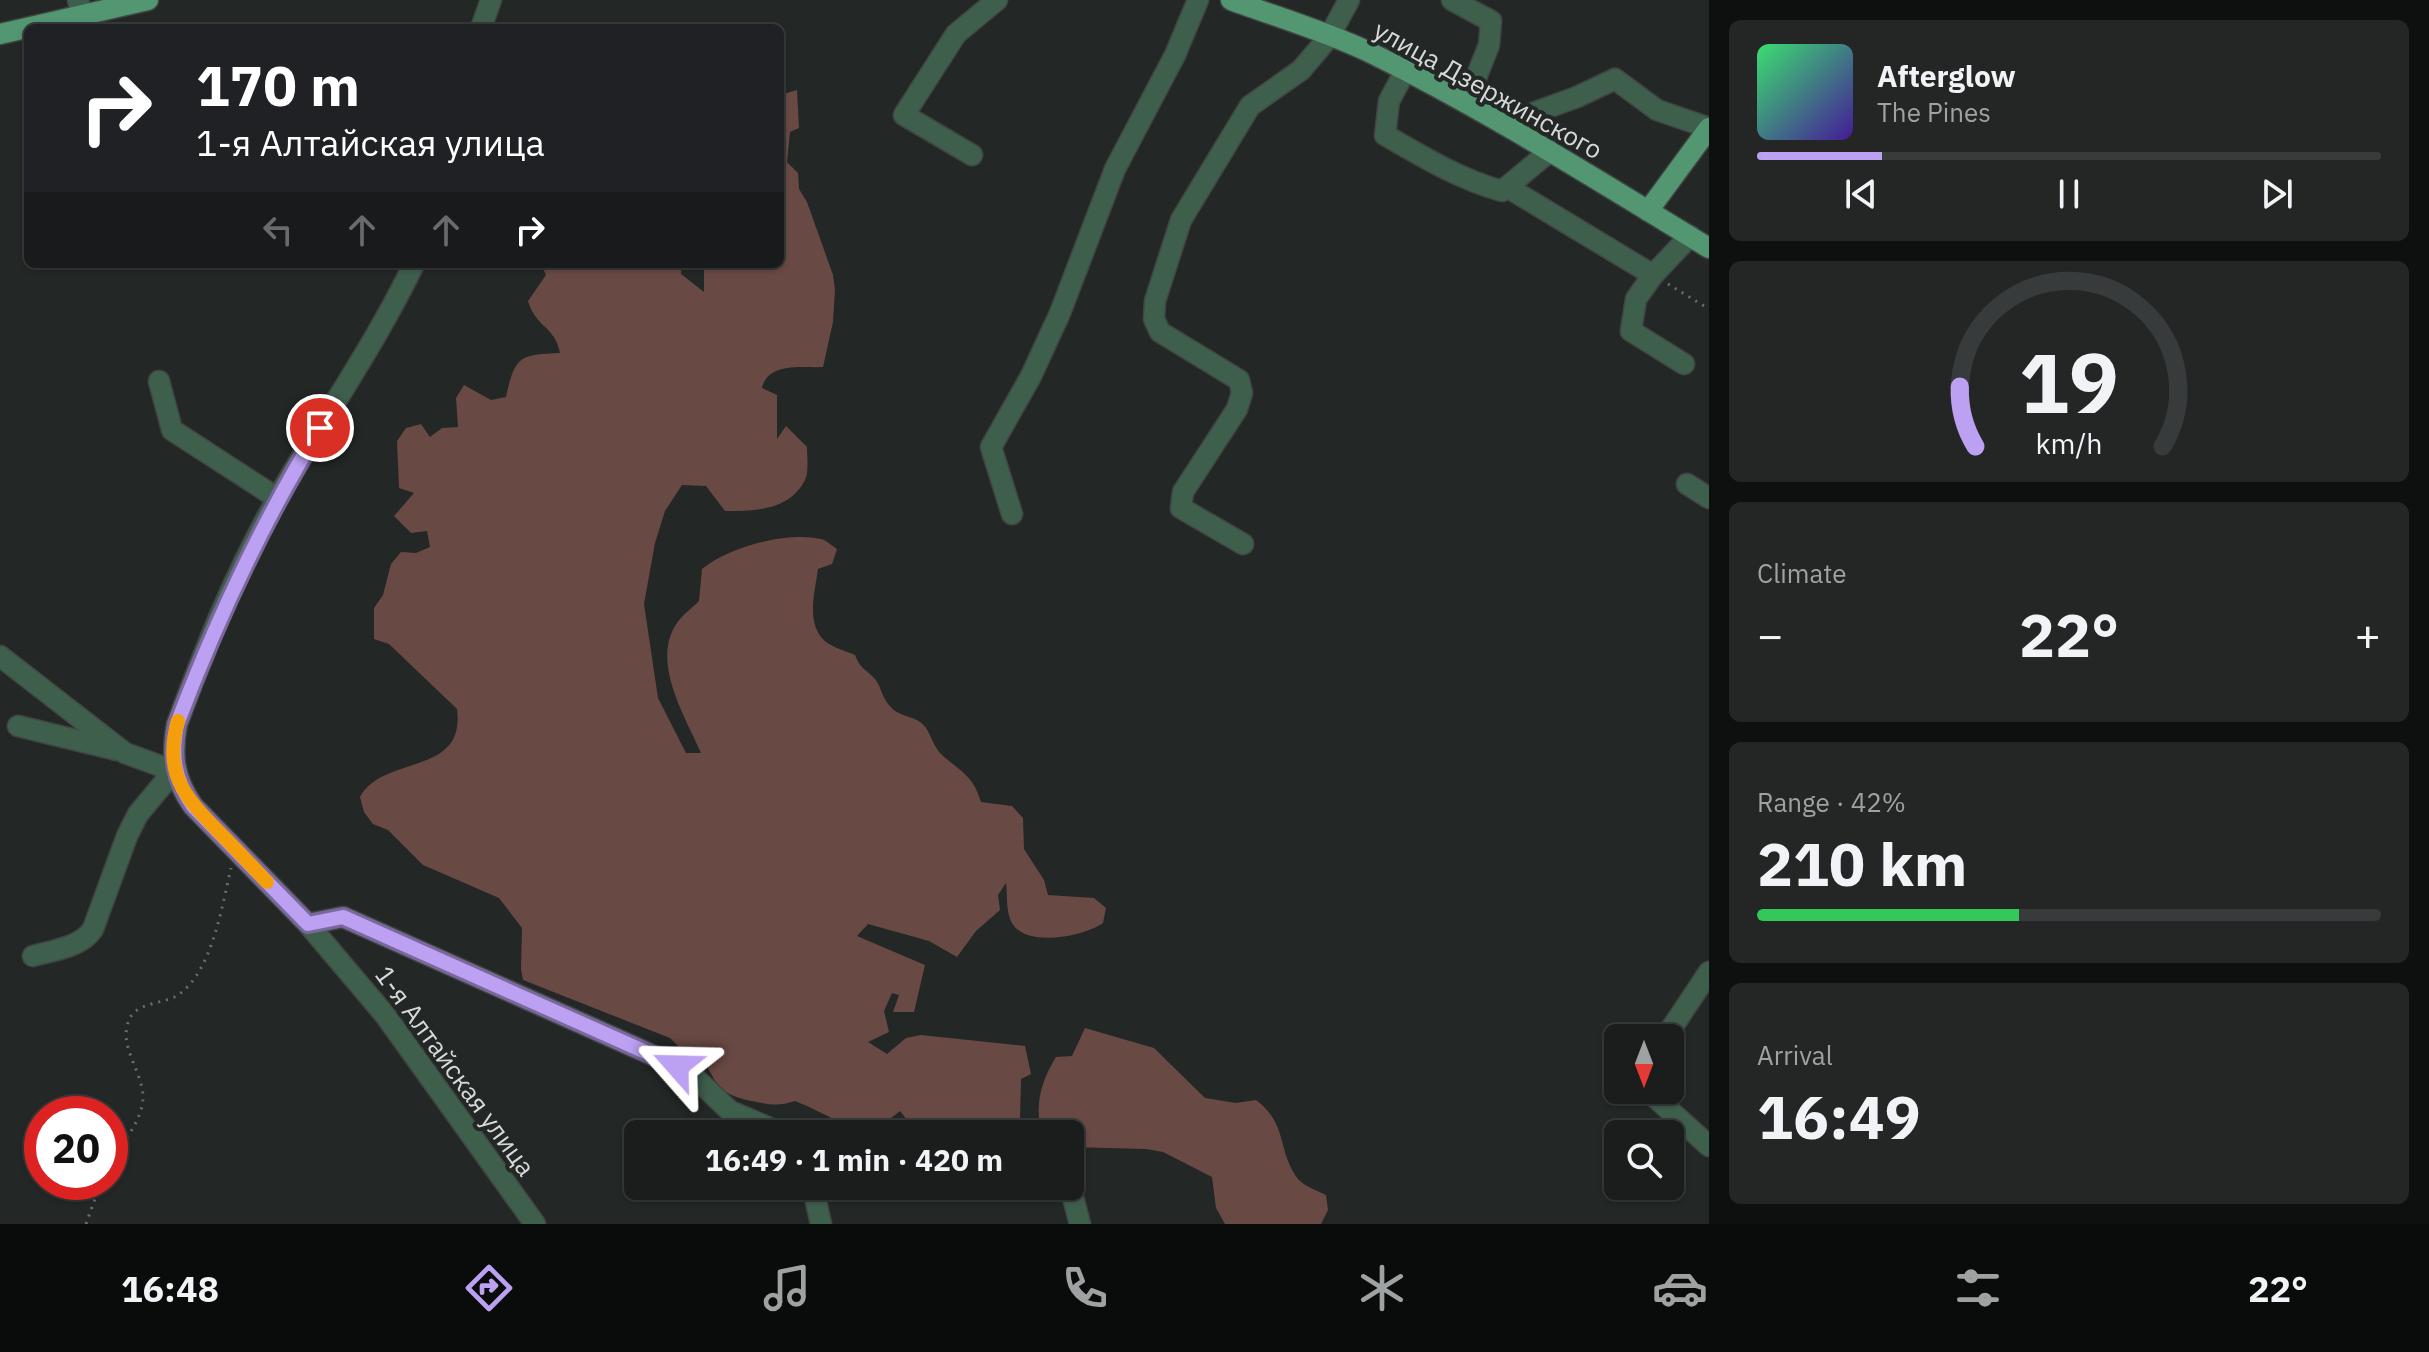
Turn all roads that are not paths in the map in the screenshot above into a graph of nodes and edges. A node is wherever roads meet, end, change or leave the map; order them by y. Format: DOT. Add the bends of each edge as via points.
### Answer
graph roads {
  1 [pos="148,0"];
  2 [pos="491,0"];
  3 [pos="997,0"];
  4 [pos="1198,0"];
  5 [pos="1231,0"];
  6 [pos="1349,0"];
  7 [pos="1452,0"];
  8 [pos="80,8"];
  9 [pos="40,24"];
  10 [pos="482,24"];
  11 [pos="24,29"];
  12 [pos="0,34"];
  13 [pos="1329,37"];
  14 [pos="1405,71"];
  15 [pos="1466,103"];
  16 [pos="1503,124"];
  17 [pos="1709,128"];
  18 [pos="1550,151"];
  19 [pos="972,155"];
  20 [pos="1507,187"];
  21 [pos="1648,211"];
  22 [pos="1690,236"];
  23 [pos="1709,248"];
  24 [pos="412,268"];
  25 [pos="1653,275"];
  26 [pos="1684,364"];
  27 [pos="159,381"];
  28 [pos="1687,484"];
  29 [pos="277,498"];
  30 [pos="1709,498"];
  31 [pos="1012,514"];
  32 [pos="1243,544"];
  33 [pos="0,656"];
  34 [pos="18,726"];
  35 [pos="125,753"];
  36 [pos="174,771"];
  37 [pos="308,924"];
  38 [pos="33,956"];
  39 [pos="1709,972"];
  40 [pos="1674,1024"];
  41 [pos="1662,1104"];
  42 [pos="749,1120"];
  43 [pos="1709,1146"];
  44 [pos="816,1200"];
  45 [pos="1074,1200"];
  46 [pos="535,1224"];
  47 [pos="821,1224"];
  48 [pos="1080,1224"];
  1 -- 8 [label="main road"];
  2 -- 10 [label="street"];
  3 -- 19 [label="street" via="956,34 904,115"];
  4 -- 31 [label="street" via="1115,169 1031,376 991,447"];
  5 -- 13 [label="main road, улица Дзержинского"];
  6 -- 13 [label="street"];
  7 -- 15 [label="street" via="1491,21 1489,45"];
  8 -- 9 [label="main road"];
  11 -- 12 [label="main road"];
  13 -- 14 [label="main road, улица Дзержинского"];
  13 -- 32 [label="street" via="1301,70 1250,106 1232,133 1181,220 1155,301 1160,332 1239,380 1237,409 1183,492 1181,508"];
  14 -- 15 [label="main road, улица Дзержинского"];
  14 -- 20 [label="street" via="1389,101 1385,135 1471,183 1502,191"];
  15 -- 16 [label="main road, улица Дзержинского"];
  16 -- 17 [label="street" via="1615,79 1657,110"];
  16 -- 18 [label="main road, улица Дзержинского"];
  17 -- 21 [label="main road"];
  18 -- 20 [label="street"];
  18 -- 21 [label="main road, улица Дзержинского"];
  20 -- 25 [label="street"];
  21 -- 22 [label="main road, улица Дзержинского"];
  22 -- 23 [label="main road, улица Дзержинского"];
  22 -- 25 [label="street"];
  24 -- 29 [label="street"];
  25 -- 26 [label="street" via="1636,299 1631,331"];
  27 -- 29 [label="street" via="172,430"];
  28 -- 30 [label="street"];
  29 -- 36 [label="street" via="216,623 177,724"];
  33 -- 35 [label="street"];
  34 -- 35 [label="street"];
  35 -- 36 [label="street"];
  36 -- 37 [label="street, 1-я Алтайская улица" via="193,806"];
  36 -- 38 [label="street" via="138,814 87,937"];
  37 -- 42 [label="street" via="343,917 527,997 677,1066"];
  37 -- 46 [label="street, 1-я Алтайская улица" via="385,1015"];
  39 -- 40 [label="street"];
  41 -- 43 [label="street"];
  44 -- 47 [label="street"];
  45 -- 48 [label="street"];
}
